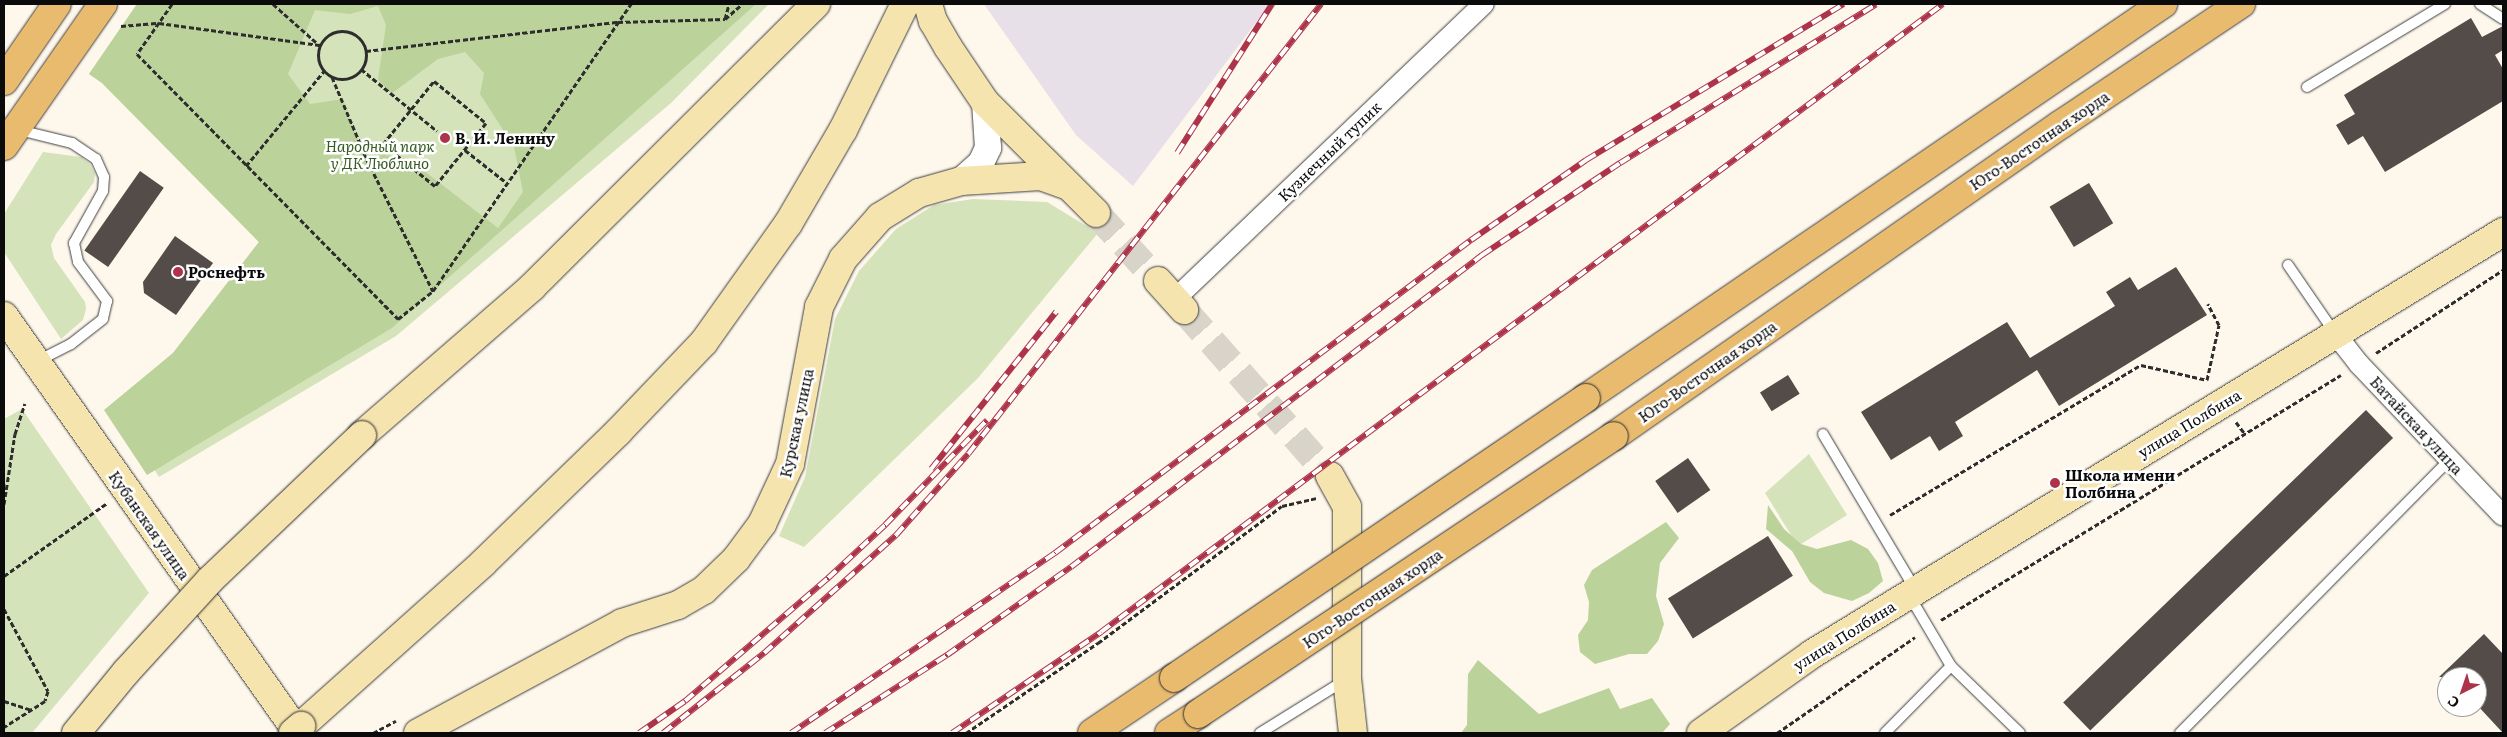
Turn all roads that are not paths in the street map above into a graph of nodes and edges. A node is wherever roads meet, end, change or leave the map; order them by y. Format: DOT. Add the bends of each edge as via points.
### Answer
graph roads {
  1 [pos="57,4"];
  2 [pos="103,4"];
  3 [pos="816,4"];
  4 [pos="905,4"];
  5 [pos="928,4"];
  6 [pos="1484,4"];
  7 [pos="2163,4"];
  8 [pos="2241,4"];
  9 [pos="2445,4"];
  10 [pos="2480,4"];
  11 [pos="2503,19"];
  12 [pos="4,81"];
  13 [pos="2307,87"];
  14 [pos="986,102"];
  15 [pos="9,138"];
  16 [pos="961,181"];
  17 [pos="1068,186"];
  18 [pos="1096,213"];
  19 [pos="2503,232"];
  20 [pos="2288,265"];
  21 [pos="1172,297"];
  22 [pos="4,316"];
  23 [pos="2334,332"];
  24 [pos="36,362"];
  25 [pos="1823,434"];
  26 [pos="2449,460"];
  27 [pos="1339,490"];
  28 [pos="2503,516"];
  29 [pos="1912,592"];
  30 [pos="1951,666"];
  31 [pos="1347,678"];
  32 [pos="297,731"];
  33 [pos="420,731"];
  34 [pos="76,733"];
  35 [pos="1092,733"];
  36 [pos="1170,733"];
  37 [pos="1260,733"];
  38 [pos="1353,733"];
  39 [pos="1701,733"];
  40 [pos="1885,733"];
  41 [pos="2020,733"];
  42 [pos="2180,733"];
  1 -- 12 [label="main road"];
  2 -- 15 [label="main road"];
  3 -- 34 [label="main road, bridge" via="532,287 362,434 210,580 126,672"];
  4 -- 32 [label="main road, bridge" via="843,130 788,224 704,342 618,432 483,562"];
  5 -- 14 [label="main road" via="948,48"];
  6 -- 21 [label="street, Кузнечный тупик"];
  7 -- 35 [label="main road, bridge"];
  8 -- 36 [label="main road, Юго-Восточная хорда, bridge" via="2060,125 1614,436"];
  9 -- 13 [label="lane"];
  10 -- 11 [label="lane"];
  14 -- 16 [label="street" via="988,148 981,164"];
  14 -- 17 [label="main road"];
  15 -- 24 [label="lane" via="72,143 96,159 104,177 103,191 74,243 78,262 107,301 102,319 71,344"];
  16 -- 17 [label="main road, Курская улица" via="1041,176"];
  16 -- 33 [label="main road, Курская улица" via="919,193 880,217 843,259 819,307 790,464 762,524 736,559 704,590 678,605 622,623"];
  17 -- 18 [label="main road"];
  19 -- 23 [label="main road, улица Полбина"];
  20 -- 23 [label="lane"];
  22 -- 24 [label="main road, Кубанская улица"];
  23 -- 26 [label="street, Батайская улица" via="2359,364"];
  23 -- 29 [label="main road, улица Полбина"];
  24 -- 32 [label="main road, Кубанская улица"];
  25 -- 29 [label="lane" via="1877,523"];
  26 -- 28 [label="street, Батайская улица"];
  26 -- 42 [label="lane"];
  27 -- 31 [label="main road"];
  29 -- 30 [label="lane"];
  29 -- 39 [label="main road, улица Полбина" via="1812,654"];
  30 -- 40 [label="lane"];
  30 -- 41 [label="lane"];
  31 -- 37 [label="lane"];
  31 -- 38 [label="main road"];
}
